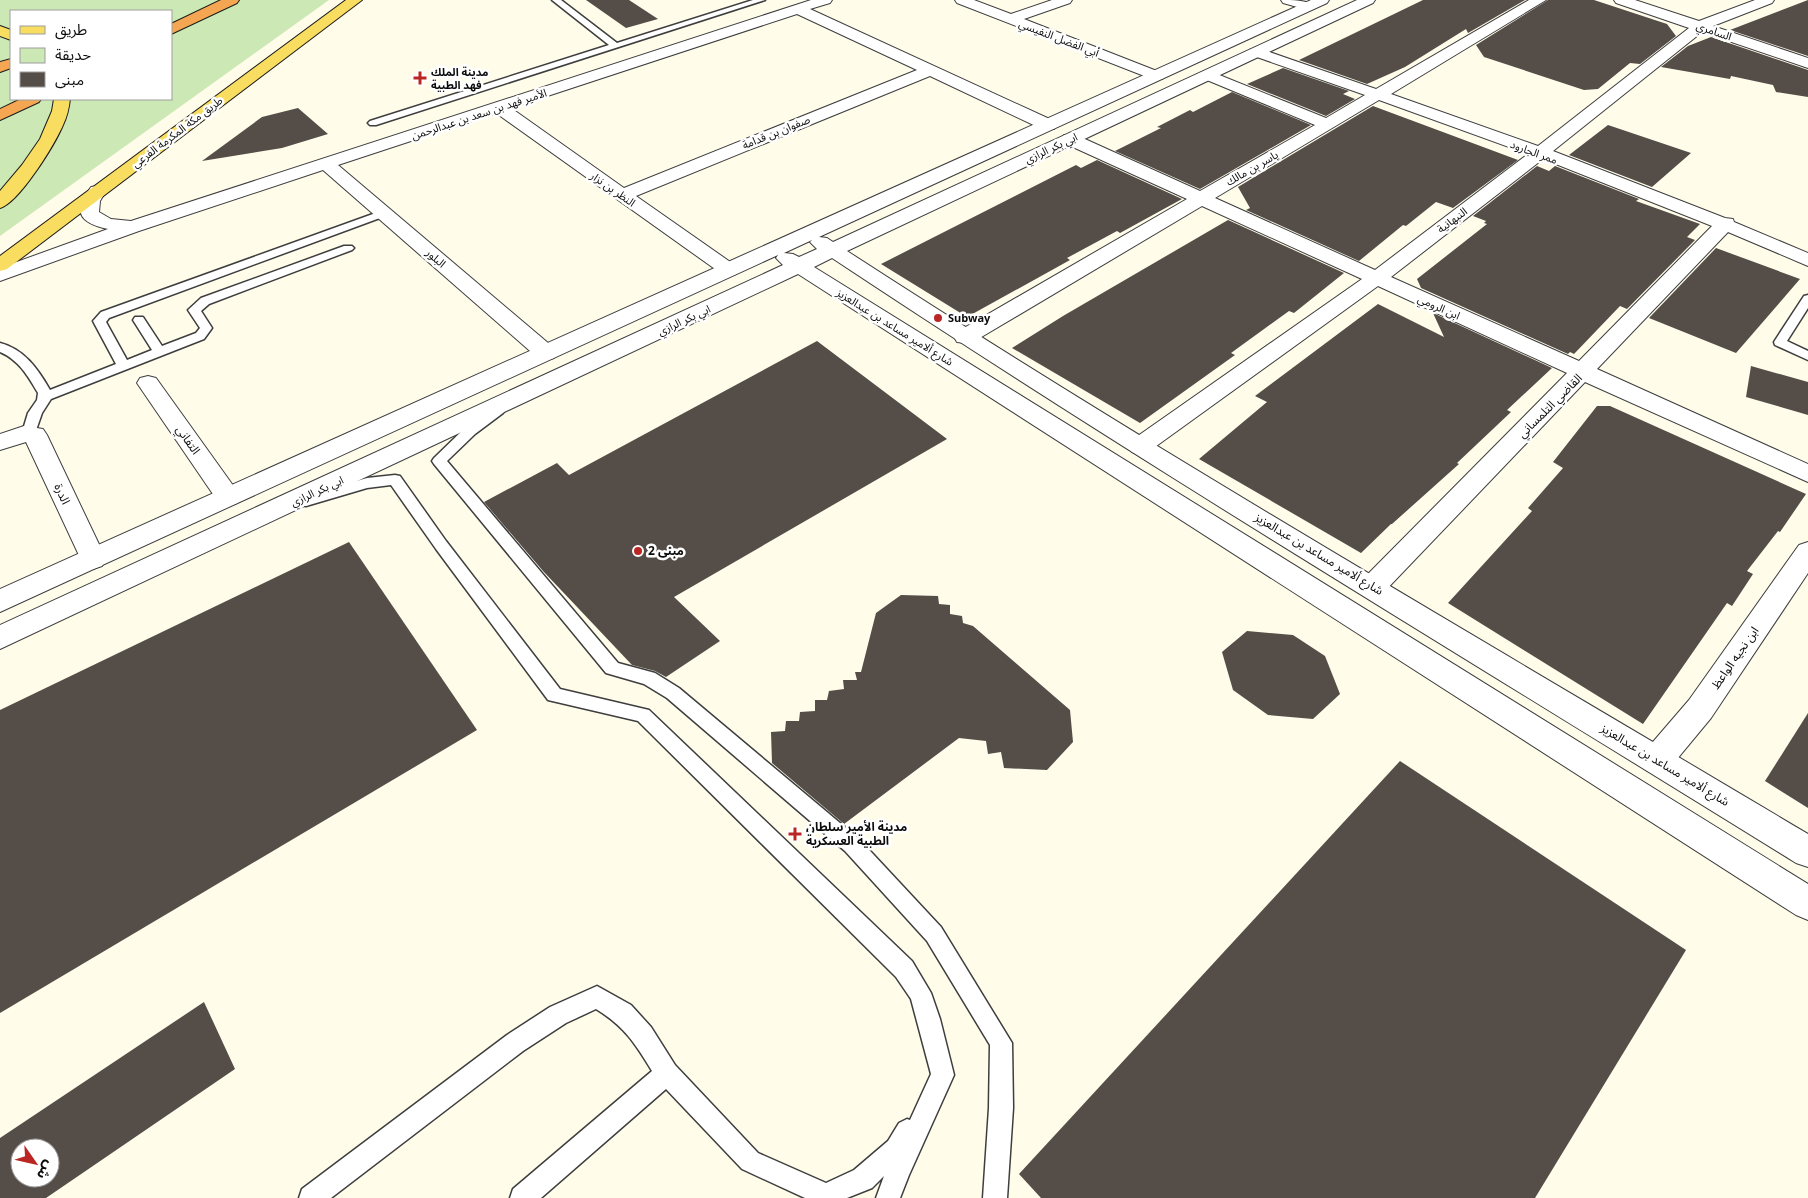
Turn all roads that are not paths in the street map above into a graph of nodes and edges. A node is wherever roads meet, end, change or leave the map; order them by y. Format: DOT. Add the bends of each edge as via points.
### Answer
graph roads {
  1 [pos="201,0"];
  2 [pos="232,0"];
  3 [pos="355,0"];
  4 [pos="556,0"];
  5 [pos="761,0"];
  6 [pos="825,0"];
  7 [pos="962,0"];
  8 [pos="1065,0"];
  9 [pos="1288,0"];
  10 [pos="1368,0"];
  11 [pos="1539,0"];
  12 [pos="1621,0"];
  13 [pos="1767,0"];
  14 [pos="1315,3"];
  15 [pos="798,9"];
  16 [pos="190,13"];
  17 [pos="1011,19"];
  18 [pos="1700,26"];
  19 [pos="172,29"];
  20 [pos="616,46"];
  21 [pos="1256,52"];
  22 [pos="1808,63"];
  23 [pos="931,70"];
  24 [pos="1207,75"];
  25 [pos="1157,76"];
  26 [pos="1377,95"];
  27 [pos="31,100"];
  28 [pos="62,100"];
  29 [pos="498,107"];
  30 [pos="0,115"];
  31 [pos="373,123"];
  32 [pos="1327,124"];
  33 [pos="1048,125"];
  34 [pos="1070,139"];
  35 [pos="1539,154"];
  36 [pos="326,164"];
  37 [pos="97,191"];
  38 [pos="622,195"];
  39 [pos="1201,198"];
  40 [pos="0,202"];
  41 [pos="384,213"];
  42 [pos="1726,223"];
  43 [pos="132,227"];
  44 [pos="808,234"];
  45 [pos="348,248"];
  46 [pos="774,250"];
  47 [pos="833,250"];
  48 [pos="1808,260"];
  49 [pos="0,265"];
  50 [pos="799,266"];
  51 [pos="729,270"];
  52 [pos="0,275"];
  53 [pos="1375,279"];
  54 [pos="1808,299"];
  55 [pos="139,320"];
  56 [pos="965,337"];
  57 [pos="0,347"];
  58 [pos="160,353"];
  59 [pos="546,353"];
  60 [pos="1808,356"];
  61 [pos="124,366"];
  62 [pos="1583,372"];
  63 [pos="148,383"];
  64 [pos="46,396"];
  65 [pos="511,400"];
  66 [pos="28,433"];
  67 [pos="0,442"];
  68 [pos="1140,446"];
  69 [pos="1808,474"];
  70 [pos="228,497"];
  71 [pos="275,510"];
  72 [pos="1808,552"];
  73 [pos="93,559"];
  74 [pos="1372,587"];
  75 [pos="0,601"];
  76 [pos="0,638"];
  77 [pos="1657,760"];
  78 [pos="1795,844"];
  79 [pos="1766,877"];
  80 [pos="1808,903"];
  81 [pos="667,1073"];
  82 [pos="943,1075"];
  83 [pos="311,1198"];
  84 [pos="522,1198"];
  85 [pos="888,1198"];
  86 [pos="995,1198"];
  1 -- 16 [label="highway"];
  2 -- 16 [label="highway"];
  3 -- 37 [label="main road, طريق مكة المكرمة الفرعي"];
  4 -- 20 [label="lane"];
  5 -- 20 [label="lane"];
  6 -- 15 [label="street, الأمير فهد بن سعد بن عبدالرحمن"];
  7 -- 17 [label="street, أبي الفضل النفيسي"];
  8 -- 17 [label="street"];
  9 -- 14 [label="street"];
  10 -- 21 [label="street, ابي بكر الرازي"];
  11 -- 26 [label="street, ياسر بن مالك"];
  12 -- 18 [label="street, السامري"];
  13 -- 18 [label="street, النبهانية"];
  14 -- 25 [label="street, ابي بكر الرازي"];
  15 -- 23 [label="street"];
  15 -- 29 [label="street, الأمير فهد بن سعد بن عبدالرحمن"];
  16 -- 19 [label="highway"];
  17 -- 25 [label="street, أبي الفضل النفيسي"];
  18 -- 22 [label="street, السامري"];
  18 -- 35 [label="street, النبهانية"];
  20 -- 31 [label="lane"];
  21 -- 24 [label="street, ابي بكر الرازي"];
  21 -- 26 [label="street, ممر الجارود"];
  23 -- 33 [label="street"];
  23 -- 38 [label="street, صفوان بن قدامة"];
  24 -- 32 [label="street"];
  24 -- 34 [label="street, ابي بكر الرازي"];
  25 -- 33 [label="street, ابي بكر الرازي"];
  26 -- 32 [label="street, ياسر بن مالك"];
  26 -- 35 [label="street, ممر الجارود"];
  27 -- 30 [label="highway"];
  28 -- 40 [label="main road" via="45,143 30,167"];
  29 -- 36 [label="street, الأمير فهد بن سعد بن عبدالرحمن"];
  29 -- 38 [label="street, النظر بن نزار"];
  32 -- 39 [label="street, ياسر بن مالك"];
  33 -- 44 [label="street, ابي بكر الرازي"];
  34 -- 39 [label="street, ابن الرومي"];
  34 -- 47 [label="street, ابي بكر الرازي"];
  35 -- 42 [label="street, ممر الجارود"];
  35 -- 53 [label="street, النبهانية"];
  36 -- 41 [label="street, البلور"];
  36 -- 43 [label="street, الأمير فهد بن سعد بن عبدالرحمن"];
  37 -- 43 [label="street, الأمير فهد بن سعد بن عبدالرحمن" via="88,205 92,217 107,224"];
  37 -- 49 [label="main road, طريق مكة المكرمة الفرعي"];
  38 -- 51 [label="street, النظر بن نزار"];
  39 -- 53 [label="street, ابن الرومي"];
  39 -- 56 [label="street, ياسر بن مالك"];
  41 -- 59 [label="street, البلور"];
  41 -- 61 [label="lane" via="105,315 99,321"];
  42 -- 48 [label="street, ممر الجارود"];
  42 -- 62 [label="street, القاضي التلمساني"];
  43 -- 52 [label="street, الأمير فهد بن سعد بن عبدالرحمن"];
  44 -- 46 [label="street, ابي بكر الرازي"];
  44 -- 47 [label="street, شارع ألامير مساعد بن عبدالعزيز"];
  45 -- 58 [label="lane" via="205,301 194,310 206,328 204,332"];
  46 -- 50 [label="street, شارع ألامير مساعد بن عبدالعزيز"];
  46 -- 51 [label="street, ابي بكر الرازي"];
  47 -- 50 [label="street, ابي بكر الرازي"];
  47 -- 56 [label="street, شارع ألامير مساعد بن عبدالعزيز"];
  50 -- 65 [label="street, ابي بكر الرازي"];
  50 -- 79 [label="street, شارع ألامير مساعد بن عبدالعزيز"];
  51 -- 59 [label="street, ابي بكر الرازي"];
  53 -- 62 [label="street, ابن الرومي"];
  53 -- 68 [label="street, النبهانية"];
  54 -- 60 [label="lane" via="1780,342"];
  55 -- 58 [label="lane"];
  56 -- 68 [label="street, شارع ألامير مساعد بن عبدالعزيز"];
  57 -- 64 [label="lane" via="29,366"];
  58 -- 61 [label="lane"];
  59 -- 70 [label="street, ابي بكر الرازي"];
  61 -- 64 [label="lane"];
  62 -- 69 [label="street, ابن الرومي"];
  62 -- 74 [label="street, القاضي التلمساني"];
  63 -- 70 [label="street, التفاني"];
  64 -- 66 [label="lane"];
  65 -- 71 [label="street, ابي بكر الرازي"];
  65 -- 86 [label="lane" via="470,431 439,461 612,668 649,678 673,693 852,846 934,934 1001,1042 1001,1108"];
  66 -- 67 [label="street"];
  66 -- 73 [label="street, الدرة" via="35,435"];
  68 -- 74 [label="street, شارع ألامير مساعد بن عبدالعزيز"];
  70 -- 73 [label="street, ابي بكر الرازي"];
  71 -- 76 [label="street, ابي بكر الرازي"];
  71 -- 82 [label="lane" via="367,483 395,480 554,695 643,715 904,969 920,993 930,1019"];
  72 -- 77 [label="street, ابن نجيه الواعظ" via="1700,709"];
  73 -- 75 [label="street, ابي بكر الرازي"];
  74 -- 77 [label="street, شارع ألامير مساعد بن عبدالعزيز"];
  77 -- 78 [label="street, شارع ألامير مساعد بن عبدالعزيز"];
  78 -- 79 [label="street" via="1789,865 1782,875"];
  79 -- 80 [label="street, شارع ألامير مساعد بن عبدالعزيز"];
  81 -- 82 [label="lane" via="750,1161 826,1195 863,1179 896,1149"];
  81 -- 83 [label="lane" via="643,1035 623,1013 597,998 558,1015 515,1043"];
  81 -- 84 [label="lane"];
  82 -- 85 [label="lane"];
}
